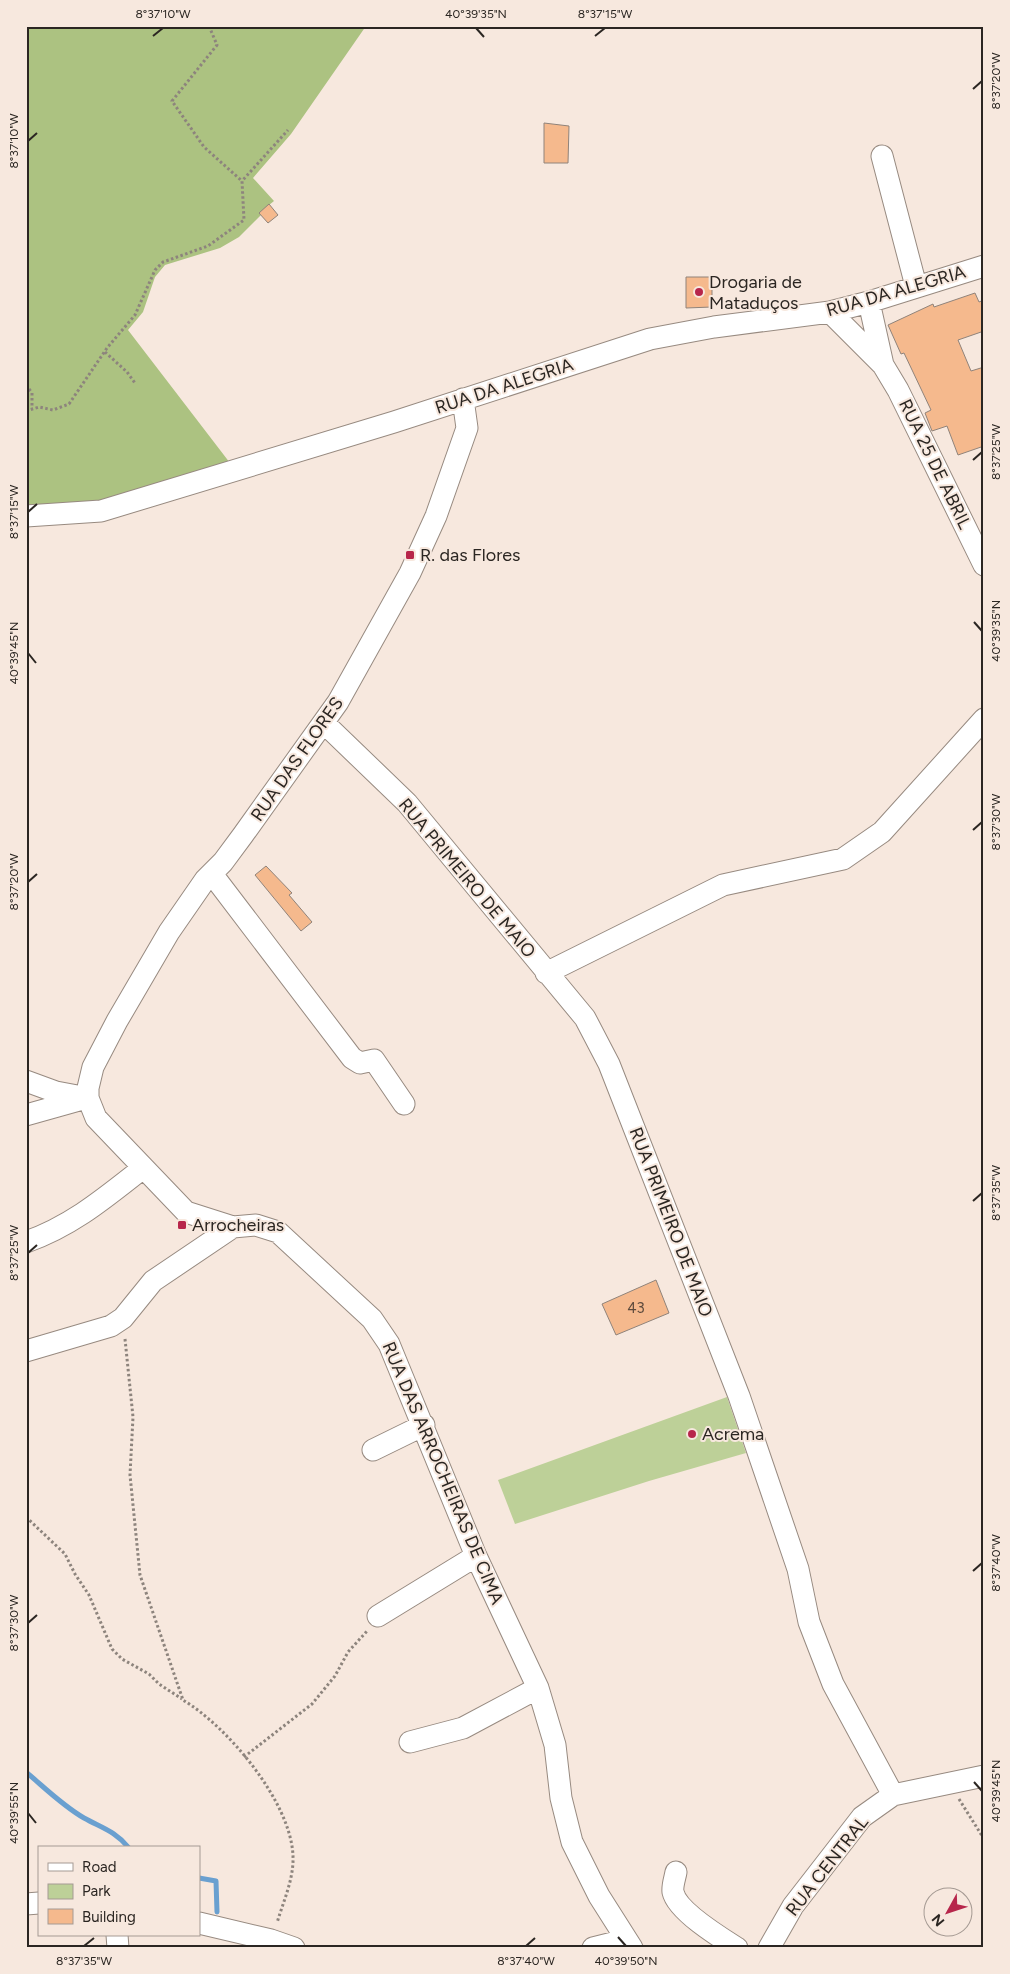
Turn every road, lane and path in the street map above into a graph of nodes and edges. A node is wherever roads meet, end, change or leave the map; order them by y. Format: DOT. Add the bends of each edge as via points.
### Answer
graph roads {
  1 [pos="209,26"];
  2 [pos="288,130"];
  3 [pos="882,156"];
  4 [pos="242,181"];
  5 [pos="984,266"];
  6 [pos="916,286"];
  7 [pos="869,302"];
  8 [pos="830,312"];
  9 [pos="105,352"];
  10 [pos="883,365"];
  11 [pos="135,383"];
  12 [pos="29,389"];
  13 [pos="463,400"];
  14 [pos="32,408"];
  15 [pos="26,411"];
  16 [pos="26,516"];
  17 [pos="984,565"];
  18 [pos="984,720"];
  19 [pos="324,723"];
  20 [pos="212,874"];
  21 [pos="546,974"];
  22 [pos="26,1081"];
  23 [pos="88,1098"];
  24 [pos="404,1104"];
  25 [pos="26,1114"];
  26 [pos="143,1168"];
  27 [pos="233,1227"];
  28 [pos="26,1242"];
  29 [pos="123,1318"];
  30 [pos="26,1351"];
  31 [pos="424,1426"];
  32 [pos="373,1450"];
  33 [pos="26,1517"];
  34 [pos="476,1556"];
  35 [pos="378,1616"];
  36 [pos="538,1688"];
  37 [pos="183,1700"];
  38 [pos="410,1742"];
  39 [pos="244,1757"];
  40 [pos="984,1776"];
  41 [pos="951,1783"];
  42 [pos="893,1795"];
  43 [pos="984,1839"];
  44 [pos="676,1872"];
  45 [pos="200,1923"];
  46 [pos="271,1940"];
  47 [pos="628,1944"];
  48 [pos="294,1948"];
  49 [pos="593,1948"];
  50 [pos="737,1948"];
  51 [pos="769,1948"];
  1 -- 4 [label="path" via="217,45 172,101 204,147"];
  2 -- 4 [label="path"];
  3 -- 6 [label="street"];
  4 -- 9 [label="path" via="244,220 208,246 163,262 155,270 135,315"];
  5 -- 6 [label="street, RUA DA ALEGRIA"];
  6 -- 7 [label="street, RUA DA ALEGRIA"];
  7 -- 8 [label="street, RUA DA ALEGRIA"];
  7 -- 10 [label="street, RUA 25 DE ABRIL"];
  8 -- 10 [label="street, RUA 25 DE ABRIL"];
  8 -- 13 [label="street, RUA DA ALEGRIA" via="650,339"];
  9 -- 11 [label="path"];
  9 -- 14 [label="path" via="69,404 53,410 39,406"];
  10 -- 17 [label="street, RUA 25 DE ABRIL"];
  12 -- 14 [label="path"];
  13 -- 16 [label="street, RUA DA ALEGRIA" via="100,511"];
  13 -- 19 [label="street, RUA DAS FLORES" via="467,428 425,544 366,654"];
  14 -- 15 [label="path"];
  18 -- 21 [label="street" via="882,832 843,859 723,885"];
  19 -- 20 [label="street, RUA DAS FLORES"];
  19 -- 21 [label="street, RUA PRIMEIRO DE MAIO" via="407,803"];
  20 -- 23 [label="street, RUA DAS FLORES" via="169,932 117,1021 93,1066"];
  20 -- 24 [label="street" via="352,1058 360,1063 374,1060"];
  21 -- 42 [label="street, RUA PRIMEIRO DE MAIO" via="585,1018 609,1064 739,1396 798,1569 809,1622 833,1684"];
  22 -- 23 [label="street" via="56,1092"];
  23 -- 25 [label="street"];
  23 -- 26 [label="street, RUA DAS ARROCHEIRAS DE CIMA" via="96,1118"];
  26 -- 27 [label="street, RUA DAS ARROCHEIRAS DE CIMA" via="186,1212"];
  26 -- 28 [label="street" via="87,1212"];
  27 -- 29 [label="street" via="153,1282"];
  27 -- 31 [label="street, RUA DAS ARROCHEIRAS DE CIMA" via="256,1225 278,1232 372,1319 389,1344"];
  29 -- 30 [label="street" via="111,1326"];
  29 -- 37 [label="path" via="132,1410 130,1475 140,1576"];
  31 -- 32 [label="street"];
  31 -- 34 [label="street, RUA DAS ARROCHEIRAS DE CIMA"];
  33 -- 37 [label="path" via="65,1554 89,1595 112,1649"];
  34 -- 35 [label="street"];
  34 -- 36 [label="street, RUA DAS ARROCHEIRAS DE CIMA"];
  35 -- 39 [label="path" via="312,1704"];
  36 -- 38 [label="street" via="463,1728"];
  36 -- 47 [label="street, RUA DAS ARROCHEIRAS DE CIMA" via="555,1744 561,1798 572,1842"];
  37 -- 39 [label="path" via="201,1711"];
  39 -- 46 [label="path" via="276,1797 289,1828 293,1858 291,1876"];
  40 -- 41 [label="street, RUA CENTRAL"];
  41 -- 42 [label="street, RUA CENTRAL"];
  41 -- 43 [label="path"];
  42 -- 51 [label="street, RUA CENTRAL" via="862,1817 793,1906"];
  44 -- 50 [label="street" via="673,1892 680,1905"];
  45 -- 46 [label="street"];
  46 -- 48 [label="street"];
  47 -- 49 [label="street"];
}
